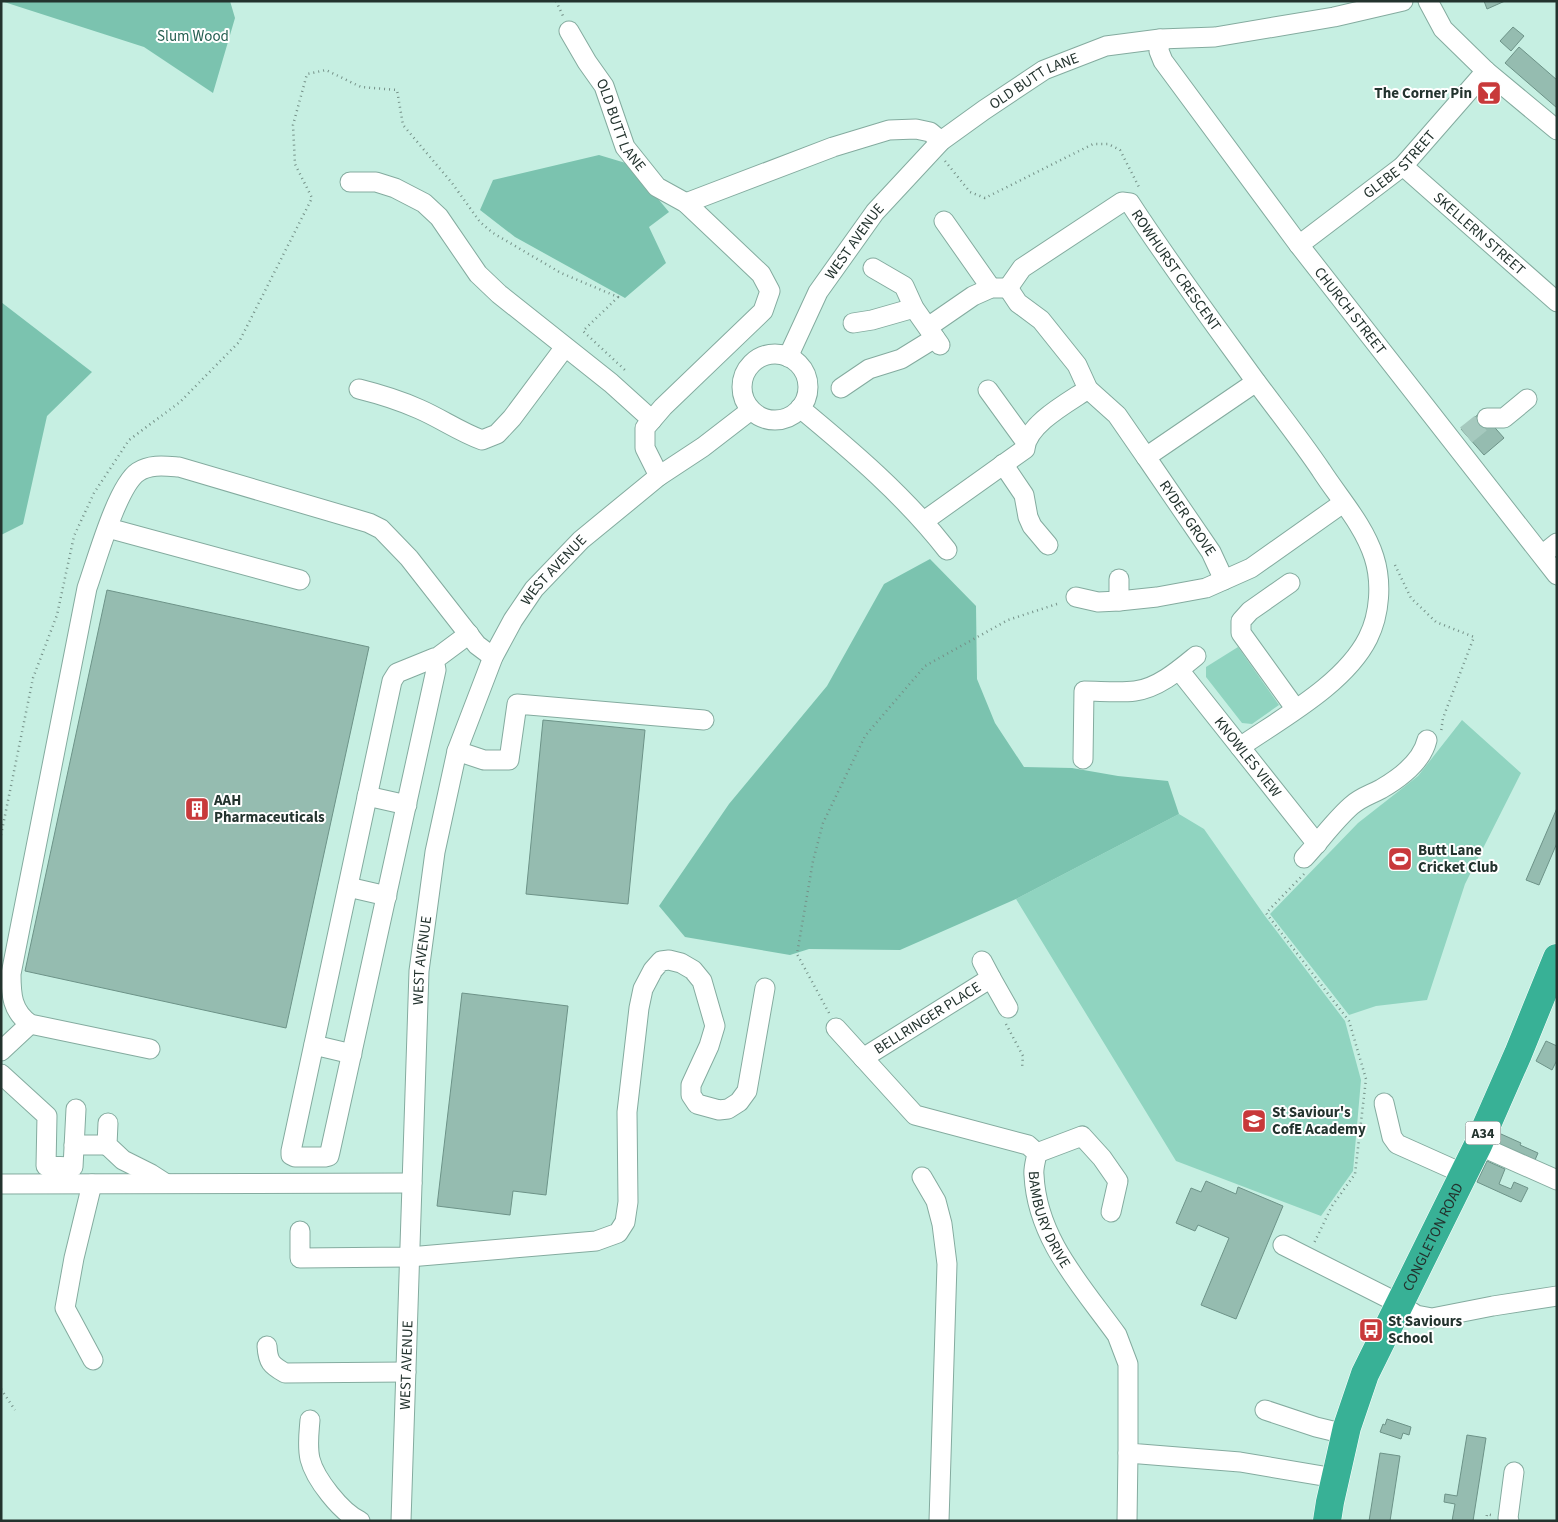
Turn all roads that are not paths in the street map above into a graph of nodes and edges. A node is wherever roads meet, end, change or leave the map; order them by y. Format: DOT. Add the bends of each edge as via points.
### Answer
graph roads {
  1 [pos="1403,1"];
  2 [pos="1428,1"];
  3 [pos="569,31"];
  4 [pos="1160,39"];
  5 [pos="1486,71"];
  6 [pos="1557,130"];
  7 [pos="938,145"];
  8 [pos="1403,166"];
  9 [pos="350,182"];
  10 [pos="686,204"];
  11 [pos="944,221"];
  12 [pos="1299,245"];
  13 [pos="873,268"];
  14 [pos="1000,288"];
  15 [pos="1557,302"];
  16 [pos="912,304"];
  17 [pos="852,322"];
  18 [pos="934,337"];
  19 [pos="565,347"];
  20 [pos="788,357"];
  21 [pos="1256,382"];
  22 [pos="842,388"];
  23 [pos="359,389"];
  24 [pos="1088,389"];
  25 [pos="988,390"];
  26 [pos="1527,399"];
  27 [pos="800,408"];
  28 [pos="751,410"];
  29 [pos="1487,418"];
  30 [pos="652,420"];
  31 [pos="1026,441"];
  32 [pos="1146,457"];
  33 [pos="1003,464"];
  34 [pos="659,476"];
  35 [pos="1343,504"];
  36 [pos="924,521"];
  37 [pos="108,528"];
  38 [pos="1557,543"];
  39 [pos="1048,545"];
  40 [pos="947,550"];
  41 [pos="1542,555"];
  42 [pos="1557,575"];
  43 [pos="1119,579"];
  44 [pos="300,580"];
  45 [pos="1224,580"];
  46 [pos="1290,583"];
  47 [pos="1076,597"];
  48 [pos="1119,601"];
  49 [pos="469,634"];
  50 [pos="1196,656"];
  51 [pos="493,657"];
  52 [pos="434,658"];
  53 [pos="1179,670"];
  54 [pos="1295,708"];
  55 [pos="704,720"];
  56 [pos="1434,736"];
  57 [pos="1240,746"];
  58 [pos="457,751"];
  59 [pos="1083,759"];
  60 [pos="369,790"];
  61 [pos="406,805"];
  62 [pos="348,887"];
  63 [pos="387,896"];
  64 [pos="982,961"];
  65 [pos="1555,966"];
  66 [pos="991,978"];
  67 [pos="765,988"];
  68 [pos="1008,1008"];
  69 [pos="30,1024"];
  70 [pos="836,1028"];
  71 [pos="314,1045"];
  72 [pos="150,1049"];
  73 [pos="1,1052"];
  74 [pos="352,1054"];
  75 [pos="863,1058"];
  76 [pos="1,1074"];
  77 [pos="1384,1103"];
  78 [pos="76,1109"];
  79 [pos="108,1123"];
  80 [pos="74,1145"];
  81 [pos="108,1145"];
  82 [pos="1478,1145"];
  83 [pos="1037,1153"];
  84 [pos="1464,1174"];
  85 [pos="922,1178"];
  86 [pos="1557,1180"];
  87 [pos="165,1183"];
  88 [pos="412,1183"];
  89 [pos="1,1184"];
  90 [pos="92,1184"];
  91 [pos="1111,1212"];
  92 [pos="300,1231"];
  93 [pos="1283,1244"];
  94 [pos="409,1257"];
  95 [pos="1557,1296"];
  96 [pos="1400,1304"];
  97 [pos="267,1346"];
  98 [pos="93,1360"];
  99 [pos="406,1372"];
  100 [pos="1265,1410"];
  101 [pos="310,1420"];
  102 [pos="1345,1434"];
  103 [pos="1128,1453"];
  104 [pos="1514,1472"];
  105 [pos="1335,1478"];
  106 [pos="360,1521"];
  107 [pos="401,1521"];
  108 [pos="939,1521"];
  109 [pos="1127,1521"];
  110 [pos="1327,1521"];
  111 [pos="1509,1521"];
  1 -- 4 [label="street, OLD BUTT LANE" via="1334,17 1215,37"];
  2 -- 5 [label="street" via="1443,29"];
  3 -- 10 [label="street, OLD BUTT LANE" via="604,86 625,147 657,187"];
  4 -- 7 [label="street, OLD BUTT LANE" via="1106,46 1044,70"];
  4 -- 12 [label="street, CHURCH STREET" via="1163,61"];
  5 -- 6 [label="street"];
  5 -- 8 [label="street, GLEBE STREET"];
  7 -- 10 [label="street" via="930,132 890,130 833,147"];
  7 -- 20 [label="street, WEST AVENUE" via="875,212 844,253 818,292"];
  8 -- 12 [label="street, GLEBE STREET"];
  8 -- 15 [label="street, SKELLERN STREET"];
  9 -- 19 [label="street" via="376,182 424,203 439,217 478,274"];
  10 -- 30 [label="street, OLD BUTT LANE" via="761,274 770,292 763,311"];
  11 -- 14 [label="street"];
  12 -- 41 [label="street, CHURCH STREET" via="1461,440"];
  13 -- 16 [label="street" via="904,286"];
  14 -- 18 [label="street" via="973,296"];
  14 -- 21 [label="street, ROWHURST CRESCENT" via="1022,268 1122,202 1130,203"];
  14 -- 24 [label="street" via="1041,320 1077,365"];
  16 -- 17 [label="street" via="872,320"];
  16 -- 18 [label="street"];
  18 -- 22 [label="street" via="901,359 869,369"];
  19 -- 23 [label="street" via="512,418 497,434 482,440 419,409"];
  19 -- 30 [label="street"];
  20 -- 27 [label="street" via="802,369 806,381 807,394"];
  20 -- 28 [label="street" via="774,354 760,358 748,368 742,384 744,400"];
  21 -- 32 [label="street"];
  21 -- 35 [label="street, ROWHURST CRESCENT"];
  24 -- 31 [label="street" via="1044,419"];
  24 -- 32 [label="street" via="1117,416"];
  25 -- 31 [label="street"];
  26 -- 29 [label="street" via="1504,418"];
  27 -- 28 [label="street" via="782,419 765,419"];
  27 -- 36 [label="street"];
  28 -- 34 [label="street, WEST AVENUE"];
  30 -- 34 [label="street" via="645,428 645,448"];
  31 -- 33 [label="street" via="1025,449"];
  32 -- 45 [label="street, RYDER GROVE" via="1211,552"];
  33 -- 36 [label="street"];
  33 -- 39 [label="street" via="1024,495 1032,526"];
  34 -- 51 [label="street, WEST AVENUE" via="581,540 534,589"];
  35 -- 45 [label="street" via="1251,568"];
  35 -- 54 [label="street, ROWHURST CRESCENT" via="1361,527 1374,557 1379,584 1376,615 1359,654 1330,685"];
  36 -- 40 [label="street"];
  37 -- 44 [label="street"];
  37 -- 49 [label="street" via="127,482 138,472 164,466 189,470 381,529 409,558"];
  37 -- 69 [label="street" via="87,588 11,974 14,1004 20,1017"];
  38 -- 41 [label="street"];
  41 -- 42 [label="street, CHURCH STREET"];
  43 -- 48 [label="street"];
  45 -- 48 [label="street" via="1206,588"];
  46 -- 54 [label="street" via="1250,611 1241,621 1241,633"];
  47 -- 48 [label="street" via="1098,602"];
  49 -- 51 [label="street"];
  49 -- 52 [label="street"];
  50 -- 53 [label="street"];
  51 -- 58 [label="street, WEST AVENUE"];
  52 -- 60 [label="street" via="397,673 392,681"];
  52 -- 61 [label="street" via="436,670"];
  53 -- 57 [label="street, KNOWLES VIEW"];
  53 -- 59 [label="street" via="1135,691 1084,691"];
  54 -- 57 [label="street, ROWHURST CRESCENT"];
  55 -- 58 [label="street" via="517,704 509,760 483,769"];
  56 -- 57 [label="street, KNOWLES VIEW" via="1419,759 1380,789 1362,796 1350,806 1310,857"];
  58 -- 88 [label="street, WEST AVENUE" via="435,852 419,971"];
  60 -- 61 [label="street"];
  60 -- 62 [label="street"];
  61 -- 63 [label="street"];
  62 -- 63 [label="street"];
  62 -- 71 [label="street"];
  63 -- 74 [label="street"];
  64 -- 66 [label="street, BELLRINGER PLACE"];
  65 -- 82 [label="highway, CONGLETON ROAD / A34"];
  66 -- 68 [label="street, BELLRINGER PLACE"];
  66 -- 75 [label="street, BELLRINGER PLACE"];
  67 -- 94 [label="street" via="747,1091 739,1102 719,1110 697,1104 691,1095 691,1085 715,1026 702,981 693,970 669,960 661,961 653,970 638,1008 627,1112 628,1202 625,1222 618,1233 596,1241"];
  69 -- 72 [label="street"];
  69 -- 73 [label="street"];
  70 -- 75 [label="street, BAMBURY DRIVE"];
  71 -- 74 [label="street"];
  71 -- 74 [label="street" via="291,1150 295,1157 329,1156"];
  75 -- 83 [label="street, BAMBURY DRIVE" via="914,1115 1028,1145"];
  76 -- 80 [label="street" via="47,1116 46,1166 73,1167"];
  77 -- 84 [label="street" via="1392,1137 1397,1144"];
  78 -- 80 [label="street"];
  79 -- 81 [label="street"];
  80 -- 81 [label="street"];
  81 -- 87 [label="street" via="123,1160"];
  82 -- 84 [label="highway, CONGLETON ROAD / A34"];
  82 -- 86 [label="street"];
  83 -- 91 [label="street" via="1082,1136 1118,1181"];
  83 -- 103 [label="street, BAMBURY DRIVE" via="1033,1174 1039,1212 1057,1253 1117,1335 1128,1364"];
  84 -- 96 [label="highway, CONGLETON ROAD / A34"];
  85 -- 108 [label="street" via="936,1200 947,1264"];
  87 -- 88 [label="street"];
  87 -- 90 [label="street"];
  88 -- 94 [label="street, WEST AVENUE"];
  89 -- 90 [label="street"];
  90 -- 98 [label="street" via="65,1308"];
  92 -- 94 [label="street" via="300,1258"];
  93 -- 96 [label="street"];
  94 -- 99 [label="street, WEST AVENUE"];
  95 -- 96 [label="street" via="1432,1318 1416,1315"];
  96 -- 102 [label="highway, CONGLETON ROAD / A34" via="1365,1374"];
  97 -- 99 [label="street" via="273,1367 285,1373"];
  99 -- 107 [label="street, WEST AVENUE"];
  100 -- 102 [label="street"];
  101 -- 106 [label="street" via="310,1460 341,1507"];
  102 -- 105 [label="highway, CONGLETON ROAD / A34"];
  103 -- 105 [label="street" via="1240,1462"];
  103 -- 109 [label="street, BAMBURY DRIVE"];
  104 -- 111 [label="street"];
  105 -- 110 [label="highway, CONGLETON ROAD / A34"];
}
